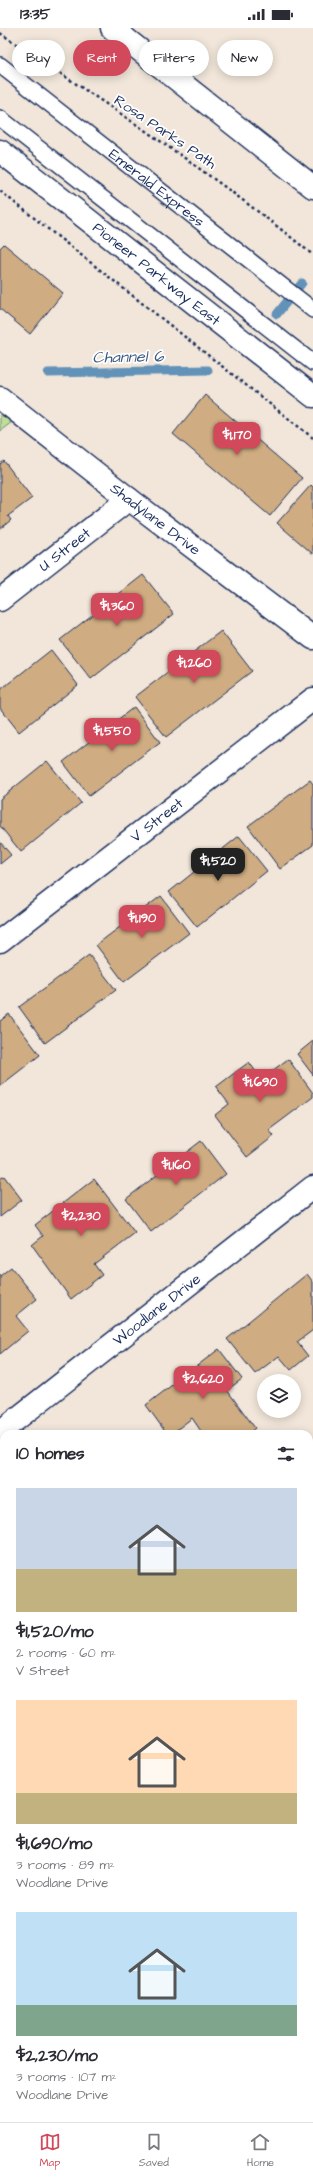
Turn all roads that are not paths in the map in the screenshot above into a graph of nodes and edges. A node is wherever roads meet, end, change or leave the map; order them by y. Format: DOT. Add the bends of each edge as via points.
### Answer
graph roads {
  1 [pos="112,28"];
  2 [pos="0,65"];
  3 [pos="0,118"];
  4 [pos="0,151"];
  5 [pos="313,187"];
  6 [pos="313,310"];
  7 [pos="313,363"];
  8 [pos="313,396"];
  9 [pos="0,398"];
  10 [pos="129,499"];
  11 [pos="0,600"];
  12 [pos="313,638"];
  13 [pos="313,698"];
  14 [pos="0,941"];
  15 [pos="313,1187"];
  16 [pos="3,1430"];
  1 -- 5 [label="street"];
  2 -- 6 [label="lane, Emerald Express"];
  3 -- 7 [label="lane"];
  4 -- 8 [label="street, Pioneer Parkway East"];
  9 -- 10 [label="street, Shadylane Drive"];
  10 -- 11 [label="street, U Street"];
  10 -- 12 [label="street, Shadylane Drive"];
  13 -- 14 [label="street, V Street"];
  15 -- 16 [label="street, Woodlane Drive"];
}
